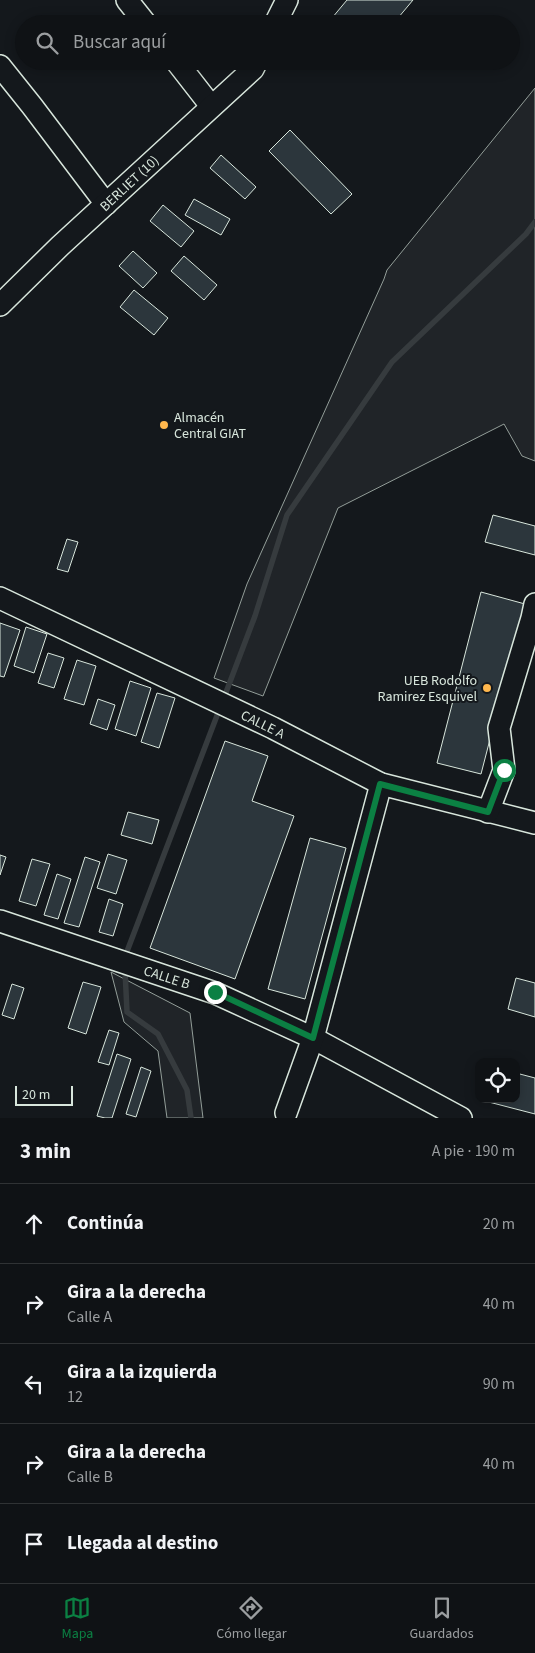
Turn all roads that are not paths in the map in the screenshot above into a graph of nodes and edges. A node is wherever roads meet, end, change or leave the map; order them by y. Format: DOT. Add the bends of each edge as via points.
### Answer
graph roads {
  1 [pos="127,0"];
  2 [pos="286,0"];
  3 [pos="139,15"];
  4 [pos="279,15"];
  5 [pos="0,66"];
  6 [pos="183,70"];
  7 [pos="252,70"];
  8 [pos="211,106"];
  9 [pos="106,204"];
  10 [pos="0,305"];
  11 [pos="0,598"];
  12 [pos="535,604"];
  13 [pos="380,784"];
  14 [pos="488,812"];
  15 [pos="535,823"];
  16 [pos="0,921"];
  17 [pos="313,1038"];
  18 [pos="286,1113"];
  19 [pos="461,1118"];
  1 -- 3 [label="street"];
  2 -- 4 [label="street"];
  5 -- 9 [label="street"];
  6 -- 8 [label="street"];
  7 -- 8 [label="street, BERLIET (10)"];
  8 -- 9 [label="street, BERLIET (10)"];
  9 -- 10 [label="street, BERLIET (10)"];
  11 -- 13 [label="street, CALLE A" via="273,728"];
  12 -- 14 [label="street" via="499,728 504,770"];
  13 -- 14 [label="street, CALLE A"];
  13 -- 17 [label="street"];
  14 -- 15 [label="street, CALLE A"];
  16 -- 17 [label="street, CALLE B" via="215,992"];
  17 -- 18 [label="street"];
  17 -- 19 [label="street, CALLE B"];
}
